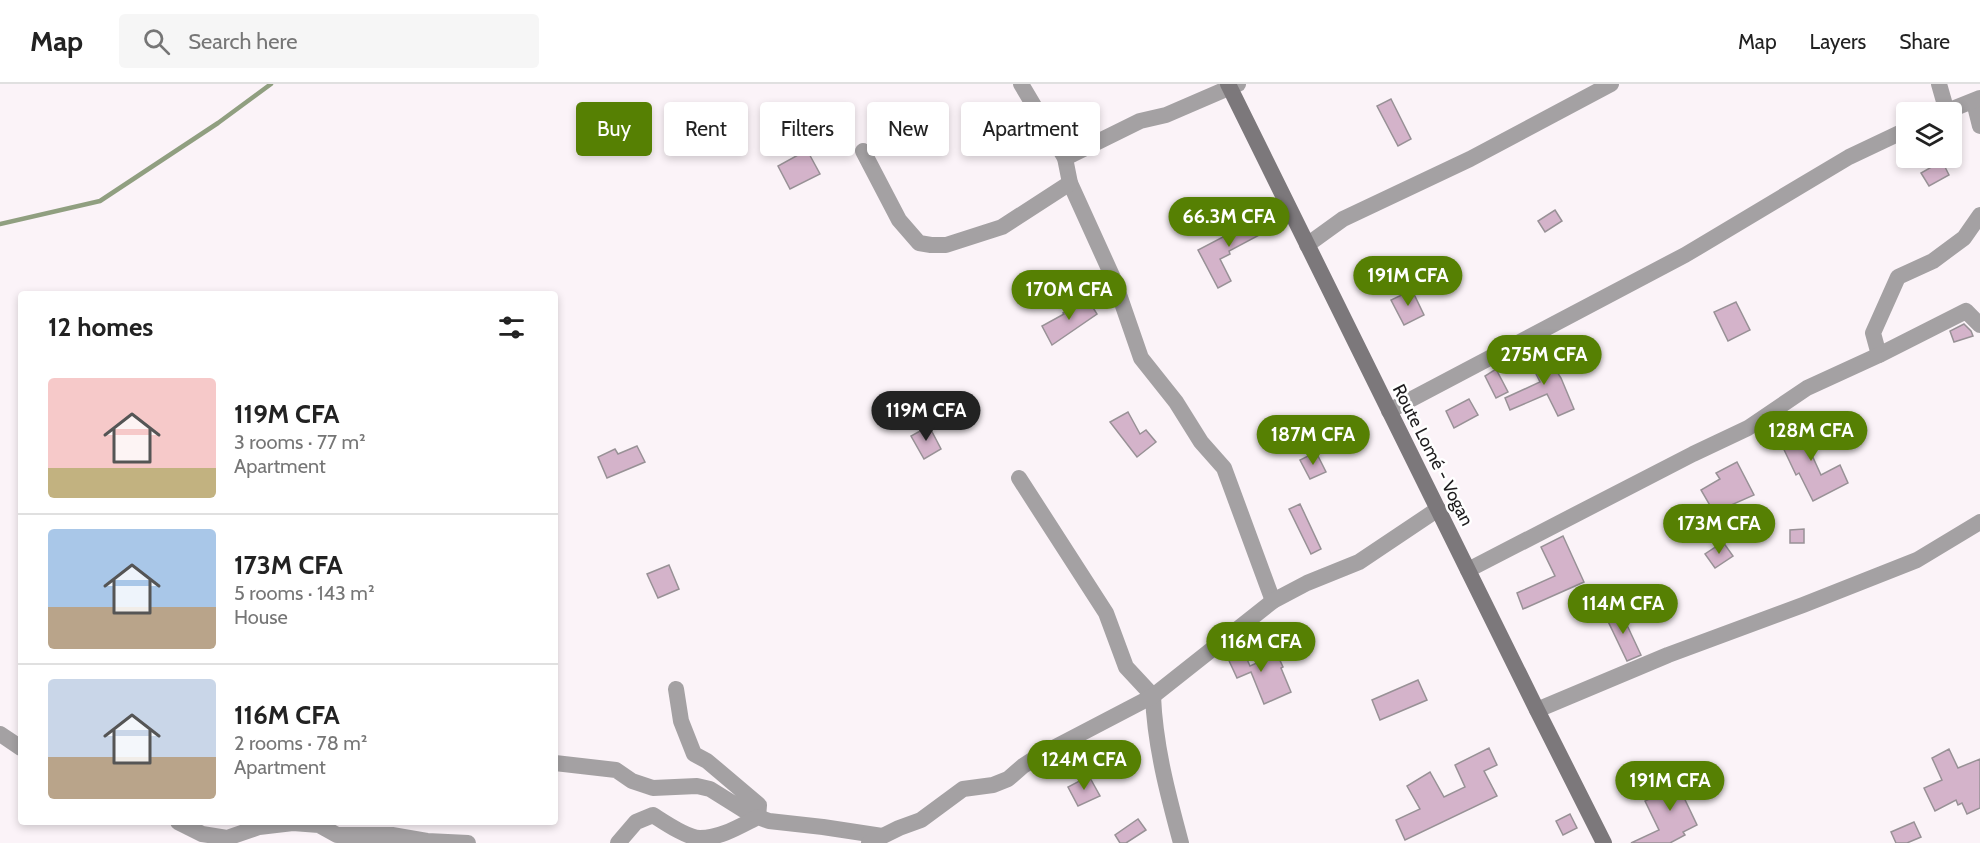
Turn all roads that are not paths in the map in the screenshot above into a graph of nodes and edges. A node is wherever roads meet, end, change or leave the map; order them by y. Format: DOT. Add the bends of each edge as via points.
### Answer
graph roads {
  1 [pos="1022,84"];
  2 [pos="1611,84"];
  3 [pos="1232,85"];
  4 [pos="1934,86"];
  5 [pos="1977,100"];
  6 [pos="1941,102"];
  7 [pos="1962,106"];
  8 [pos="1980,126"];
  9 [pos="1896,135"];
  10 [pos="863,151"];
  11 [pos="1065,158"];
  12 [pos="1070,183"];
  13 [pos="1980,215"];
  14 [pos="1307,245"];
  15 [pos="1980,325"];
  16 [pos="1880,355"];
  17 [pos="1389,411"];
  18 [pos="1019,478"];
  19 [pos="1438,509"];
  20 [pos="1980,522"];
  21 [pos="1468,570"];
  22 [pos="1274,601"];
  23 [pos="676,689"];
  24 [pos="1153,696"];
  25 [pos="1537,710"];
  26 [pos="0,734"];
  27 [pos="18,746"];
  28 [pos="558,763"];
  29 [pos="758,817"];
  30 [pos="184,825"];
  31 [pos="276,825"];
  32 [pos="319,825"];
  33 [pos="875,839"];
  34 [pos="468,843"];
  35 [pos="618,843"];
  36 [pos="1180,843"];
  37 [pos="1605,843"];
  1 -- 11 [label="street"];
  2 -- 14 [label="street" via="1470,159 1343,219"];
  3 -- 11 [label="street" via="1166,115 1140,121"];
  3 -- 14 [label="main road, Route Lomé - Vogan"];
  4 -- 6 [label="street"];
  5 -- 7 [label="street"];
  5 -- 8 [label="street"];
  9 -- 17 [label="street" via="1849,157 1684,255"];
  10 -- 12 [label="street" via="899,220 919,243 931,245 946,245 1002,227"];
  11 -- 12 [label="street"];
  12 -- 22 [label="street" via="1114,280 1141,358 1224,468"];
  13 -- 16 [label="street" via="1964,238 1949,250 1898,277 1873,333"];
  14 -- 17 [label="main road, Route Lomé - Vogan"];
  15 -- 16 [label="street" via="1966,311"];
  16 -- 21 [label="street" via="1807,388 1748,428"];
  17 -- 19 [label="main road, Route Lomé - Vogan"];
  18 -- 24 [label="street" via="1106,613 1126,667"];
  19 -- 21 [label="main road, Route Lomé - Vogan"];
  19 -- 22 [label="street" via="1359,562"];
  20 -- 25 [label="street" via="1917,560 1668,655"];
  21 -- 25 [label="main road, Route Lomé - Vogan"];
  22 -- 24 [label="street"];
  23 -- 29 [label="street" via="681,721 694,754 759,805"];
  24 -- 33 [label="street" via="1040,755 1008,779 963,789 921,820"];
  24 -- 36 [label="street" via="1167,792"];
  25 -- 37 [label="main road, Route Lomé - Vogan"];
  26 -- 27 [label="street"];
  28 -- 29 [label="street" via="616,770 653,788 710,789"];
  29 -- 33 [label="street" via="769,822 823,826"];
  29 -- 35 [label="street" via="725,833 698,838 653,815 636,822"];
  30 -- 31 [label="street" via="202,834 228,838"];
  32 -- 34 [label="street" via="337,835 392,835"];
}
